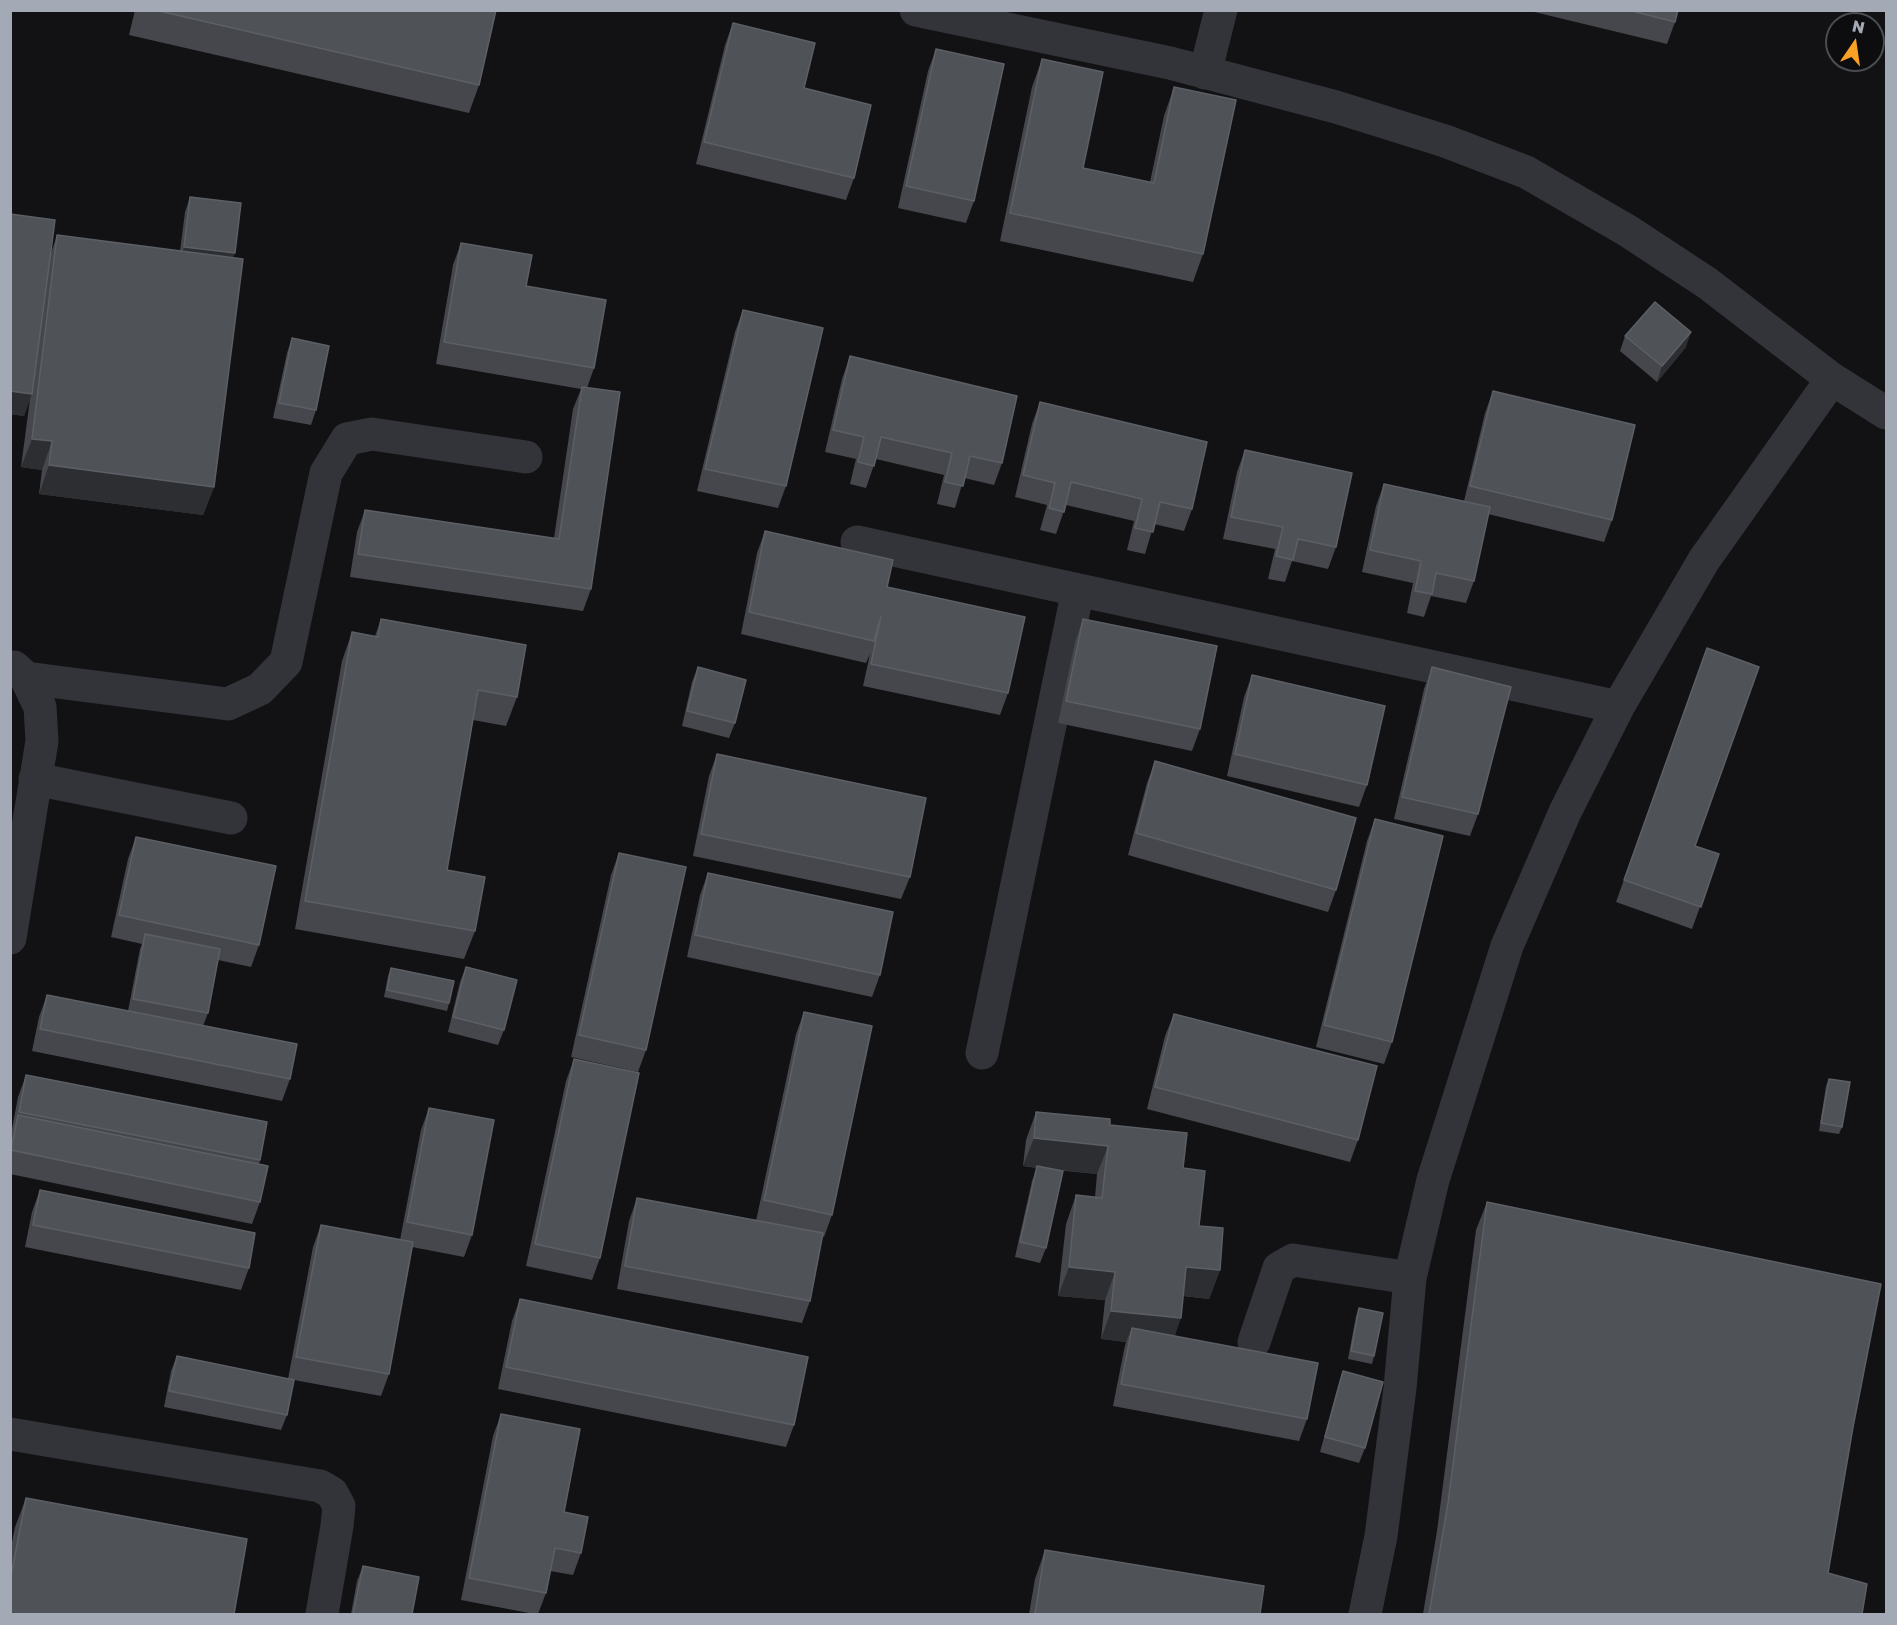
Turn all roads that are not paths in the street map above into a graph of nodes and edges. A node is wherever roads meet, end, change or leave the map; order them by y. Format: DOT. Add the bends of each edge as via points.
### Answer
graph roads {
  1 [pos="916,10"];
  2 [pos="1221,10"];
  3 [pos="1204,73"];
  4 [pos="1832,379"];
  5 [pos="1887,413"];
  6 [pos="526,457"];
  7 [pos="857,542"];
  8 [pos="1078,590"];
  9 [pos="18,671"];
  10 [pos="1618,707"];
  11 [pos="36,779"];
  12 [pos="231,818"];
  13 [pos="10,938"];
  14 [pos="982,1053"];
  15 [pos="1410,1278"];
  16 [pos="1254,1342"];
  17 [pos="10,1434"];
  18 [pos="322,1614"];
  19 [pos="1365,1614"];
  1 -- 3 [label="street"];
  2 -- 3 [label="street"];
  3 -- 4 [label="street" via="1336,107 1445,141 1526,172 1628,231 1707,283"];
  4 -- 5 [label="street"];
  4 -- 10 [label="street" via="1704,560"];
  6 -- 9 [label="street" via="372,434 347,439 326,473 286,662 260,690 228,704"];
  7 -- 8 [label="street"];
  8 -- 10 [label="street"];
  8 -- 14 [label="street"];
  9 -- 11 [label="street" via="40,707 42,741"];
  10 -- 15 [label="street" via="1565,812 1507,946 1433,1180"];
  11 -- 12 [label="street"];
  11 -- 13 [label="street"];
  15 -- 16 [label="street" via="1293,1260 1279,1268"];
  15 -- 19 [label="street" via="1381,1536"];
  17 -- 18 [label="street" via="320,1486 332,1493 339,1506"];
}
